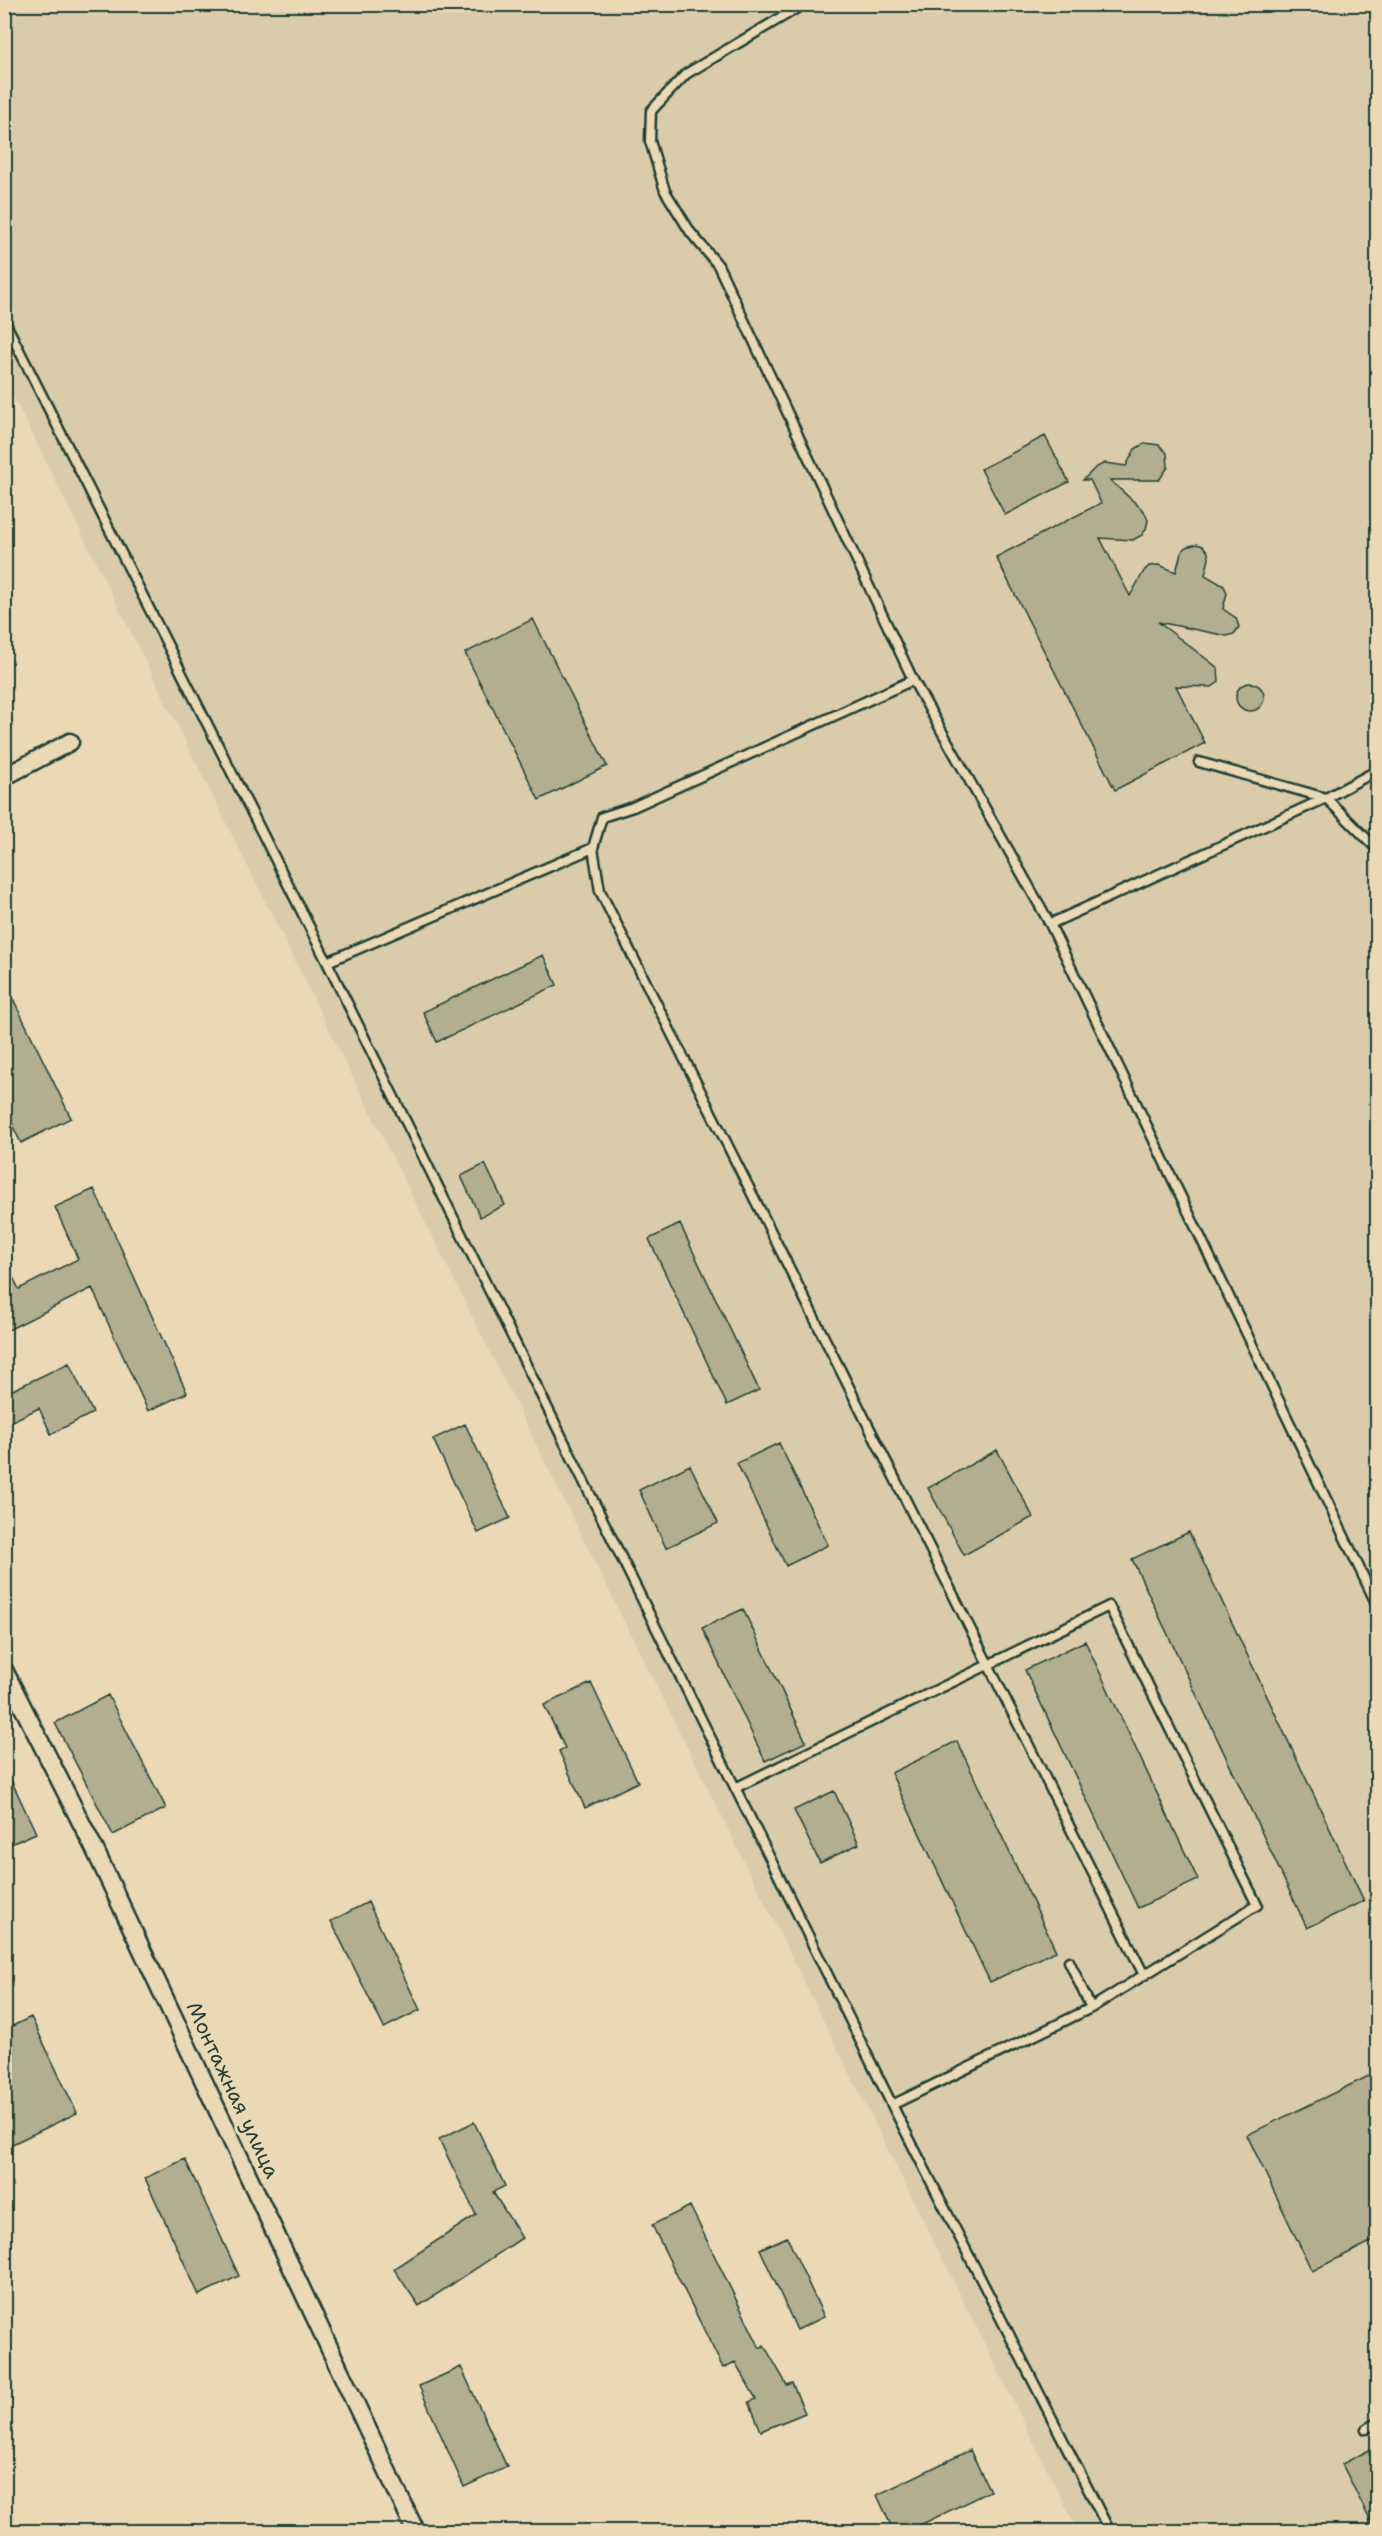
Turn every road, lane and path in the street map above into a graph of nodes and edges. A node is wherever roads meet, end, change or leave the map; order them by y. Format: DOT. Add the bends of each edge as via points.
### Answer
graph roads {
  1 [pos="804,4"];
  2 [pos="4,320"];
  3 [pos="913,680"];
  4 [pos="70,742"];
  5 [pos="1198,762"];
  6 [pos="1377,770"];
  7 [pos="4,777"];
  8 [pos="1326,798"];
  9 [pos="593,848"];
  10 [pos="1377,850"];
  11 [pos="1050,924"];
  12 [pos="327,962"];
  13 [pos="1377,1607"];
  14 [pos="988,1665"];
  15 [pos="4,1670"];
  16 [pos="735,1788"];
  17 [pos="1069,1961"];
  18 [pos="1144,1975"];
  19 [pos="1091,2008"];
  20 [pos="892,2105"];
  21 [pos="1377,2422"];
  22 [pos="1366,2428"];
  23 [pos="416,2532"];
  24 [pos="1110,2532"];
  1 -- 3 [label="lane" via="686,74 651,111 650,141 665,191 691,233 718,266"];
  2 -- 12 [label="lane"];
  3 -- 9 [label="lane" via="633,807 602,817"];
  3 -- 11 [label="lane"];
  4 -- 7 [label="street"];
  5 -- 8 [label="lane"];
  6 -- 8 [label="lane"];
  8 -- 10 [label="lane"];
  8 -- 11 [label="lane"];
  9 -- 12 [label="lane"];
  9 -- 14 [label="lane" via="600,891"];
  11 -- 13 [label="lane"];
  12 -- 16 [label="lane"];
  14 -- 16 [label="lane"];
  14 -- 18 [label="lane"];
  14 -- 18 [label="lane" via="1109,1606 1257,1905"];
  15 -- 23 [label="street, Монтажная улица" via="99,1858"];
  16 -- 20 [label="lane"];
  17 -- 19 [label="lane"];
  18 -- 19 [label="lane"];
  19 -- 20 [label="lane"];
  20 -- 24 [label="lane"];
  21 -- 22 [label="lane"];
}
